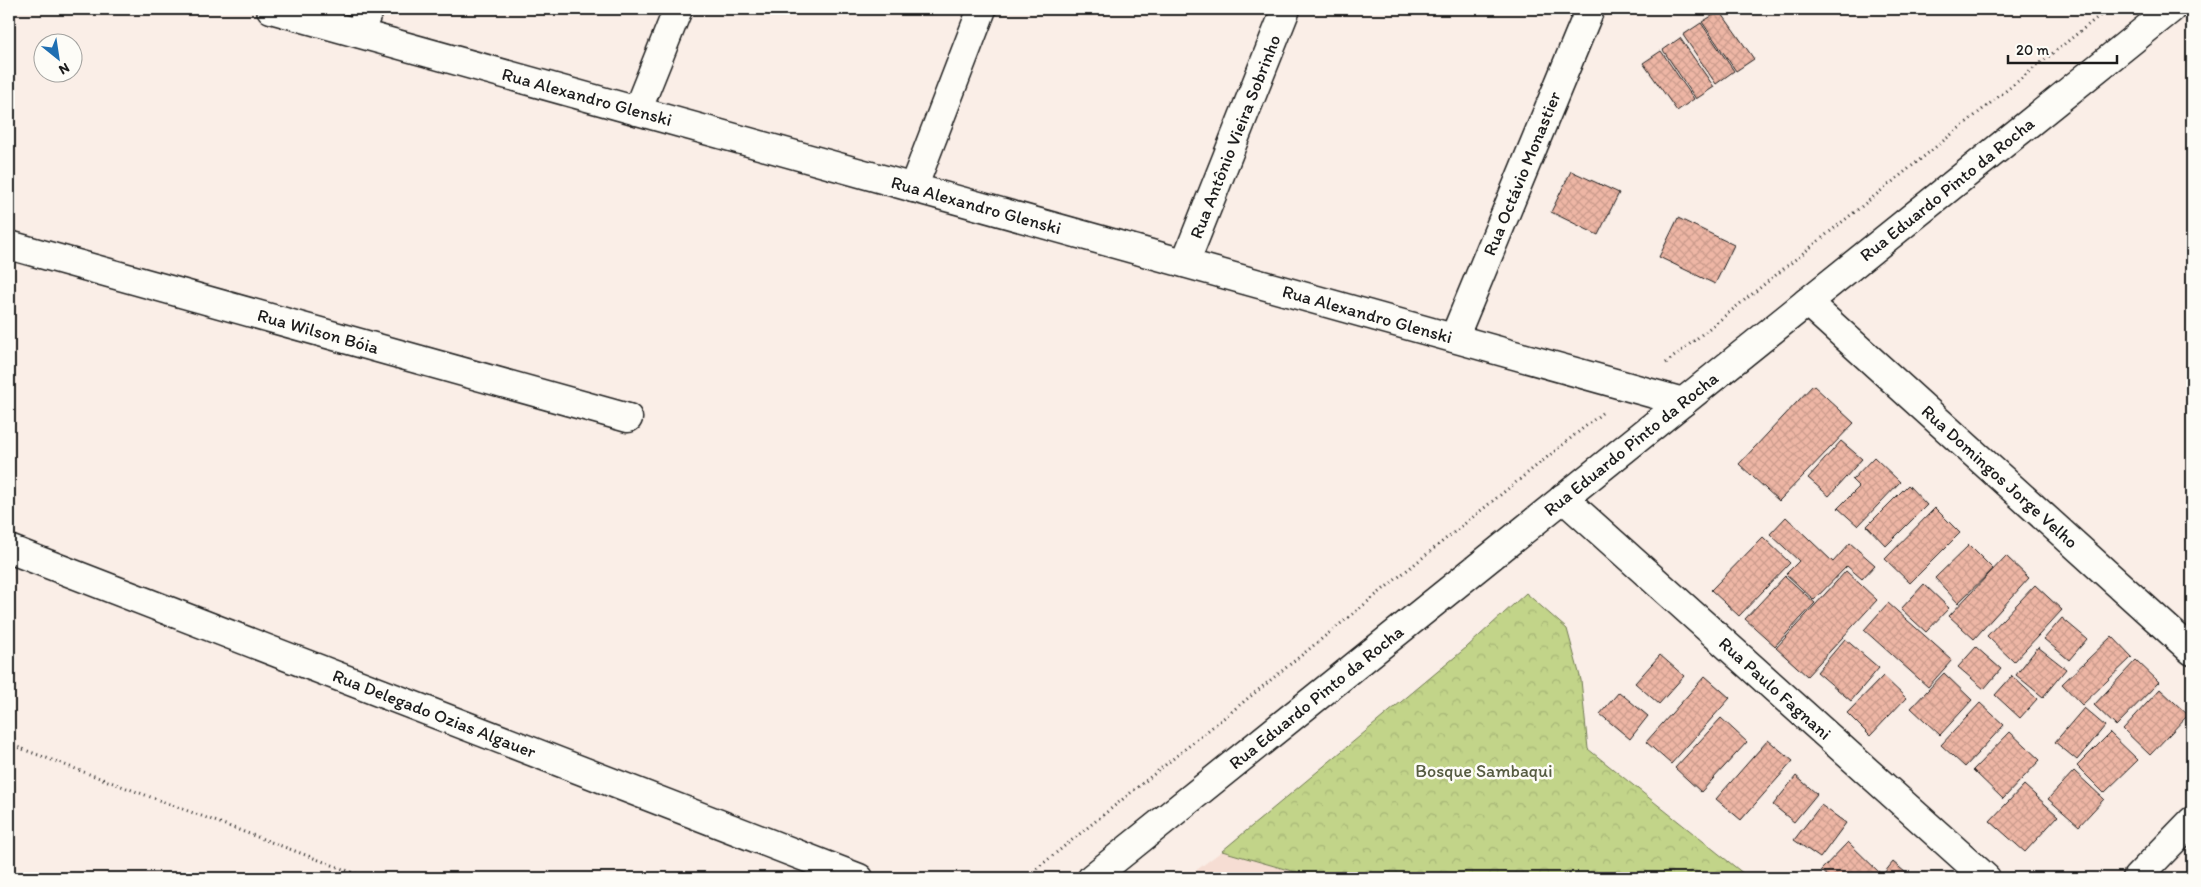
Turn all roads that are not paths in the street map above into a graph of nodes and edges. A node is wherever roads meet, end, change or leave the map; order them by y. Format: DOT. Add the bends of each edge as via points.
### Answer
graph roads {
  1 [pos="271,9"];
  2 [pos="678,9"];
  3 [pos="982,9"];
  4 [pos="1286,9"];
  5 [pos="2170,9"];
  6 [pos="1590,11"];
  7 [pos="364,21"];
  8 [pos="637,111"];
  9 [pos="913,188"];
  10 [pos="9,245"];
  11 [pos="1185,263"];
  12 [pos="1807,302"];
  13 [pos="1454,338"];
  14 [pos="1683,402"];
  15 [pos="628,418"];
  16 [pos="1563,498"];
  17 [pos="9,549"];
  18 [pos="2192,651"];
  19 [pos="2192,821"];
  20 [pos="859,878"];
  21 [pos="1092,878"];
  22 [pos="1986,878"];
  23 [pos="2137,878"];
  1 -- 7 [label="street, Rua Alexandro Glenski"];
  2 -- 8 [label="street"];
  3 -- 9 [label="street"];
  4 -- 11 [label="street, Rua Antônio Vieira Sobrinho"];
  5 -- 12 [label="street, Rua Eduardo Pinto da Rocha"];
  6 -- 13 [label="street, Rua Octávio Monastier"];
  7 -- 8 [label="street, Rua Alexandro Glenski"];
  8 -- 9 [label="street, Rua Alexandro Glenski"];
  9 -- 11 [label="street, Rua Alexandro Glenski"];
  10 -- 15 [label="street, Rua Wilson Bóia"];
  11 -- 13 [label="street, Rua Alexandro Glenski"];
  12 -- 14 [label="street, Rua Eduardo Pinto da Rocha"];
  12 -- 18 [label="street, Rua Domingos Jorge Velho"];
  13 -- 14 [label="street, Rua Alexandro Glenski"];
  14 -- 16 [label="street, Rua Eduardo Pinto da Rocha"];
  16 -- 21 [label="street, Rua Eduardo Pinto da Rocha"];
  16 -- 22 [label="street, Rua Paulo Fagnani"];
  17 -- 20 [label="street, Rua Delegado Ozias Algauer"];
  19 -- 23 [label="street"];
}
